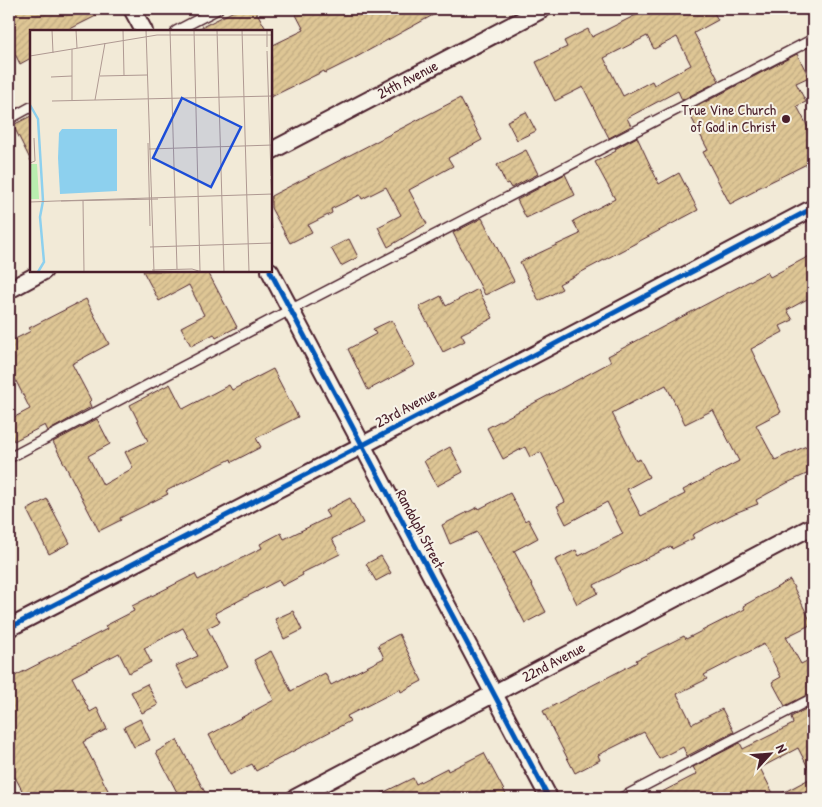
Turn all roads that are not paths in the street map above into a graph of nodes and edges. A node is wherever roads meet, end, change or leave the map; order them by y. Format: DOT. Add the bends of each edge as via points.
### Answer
graph roads {
  1 [pos="132,9"];
  2 [pos="218,9"];
  3 [pos="543,9"];
  4 [pos="143,30"];
  5 [pos="178,30"];
  6 [pos="813,39"];
  7 [pos="30,108"];
  8 [pos="9,118"];
  9 [pos="272,150"];
  10 [pos="813,208"];
  11 [pos="42,272"];
  12 [pos="271,272"];
  13 [pos="9,290"];
  14 [pos="290,310"];
  15 [pos="361,446"];
  16 [pos="9,458"];
  17 [pos="813,526"];
  18 [pos="9,628"];
  19 [pos="493,694"];
  20 [pos="813,698"];
  21 [pos="295,798"];
  22 [pos="549,798"];
  23 [pos="622,798"];
  1 -- 4 [label="street"];
  2 -- 5 [label="lane"];
  3 -- 9 [label="street, 24th Avenue"];
  6 -- 14 [label="lane"];
  7 -- 8 [label="lane"];
  10 -- 15 [label="street, 23rd Avenue"];
  11 -- 13 [label="street"];
  12 -- 14 [label="street, Randolph Street"];
  14 -- 15 [label="street, Randolph Street"];
  14 -- 16 [label="lane"];
  15 -- 18 [label="street, 23rd Avenue"];
  15 -- 19 [label="street, Randolph Street"];
  17 -- 19 [label="street, 22nd Avenue"];
  19 -- 21 [label="street, 22nd Avenue"];
  19 -- 22 [label="street, Randolph Street"];
  20 -- 23 [label="lane"];
}
